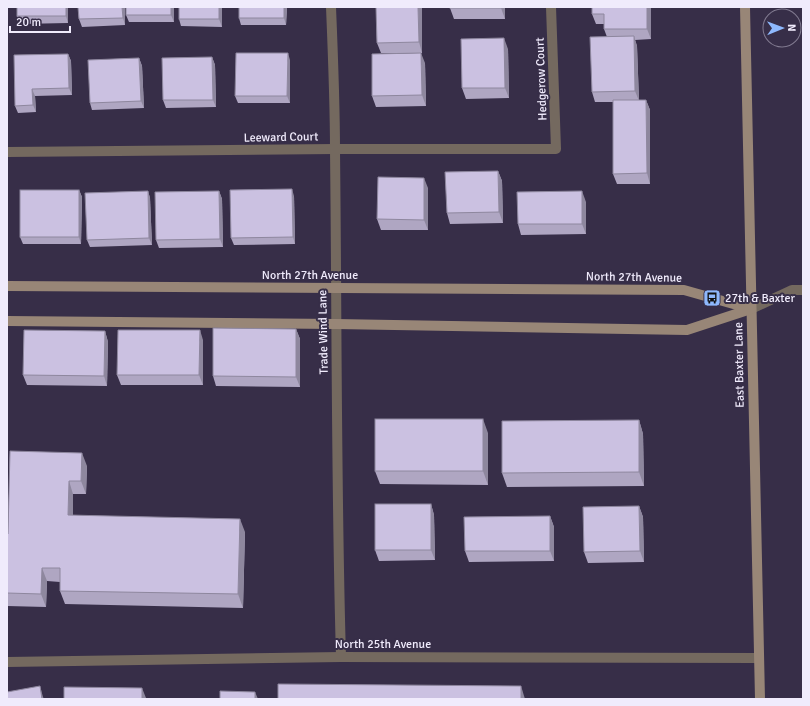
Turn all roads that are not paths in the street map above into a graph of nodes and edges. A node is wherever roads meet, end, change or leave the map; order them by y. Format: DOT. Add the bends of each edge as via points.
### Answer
graph roads {
  1 [pos="331,7"];
  2 [pos="551,7"];
  3 [pos="745,7"];
  4 [pos="335,149"];
  5 [pos="556,149"];
  6 [pos="7,152"];
  7 [pos="7,286"];
  8 [pos="336,288"];
  9 [pos="803,290"];
  10 [pos="751,309"];
  11 [pos="7,321"];
  12 [pos="336,324"];
  13 [pos="341,657"];
  14 [pos="759,658"];
  15 [pos="7,662"];
  16 [pos="760,699"];
  1 -- 4 [label="street, Trade Wind Lane"];
  2 -- 5 [label="street, Hedgerow Court"];
  3 -- 10 [label="street, East Baxter Lane"];
  4 -- 5 [label="street, Leeward Court"];
  4 -- 6 [label="street, Leeward Court"];
  4 -- 8 [label="street, Trade Wind Lane"];
  7 -- 8 [label="street, North 27th Avenue"];
  8 -- 10 [label="street, North 27th Avenue" via="684,290"];
  8 -- 12 [label="street, Trade Wind Lane"];
  9 -- 10 [label="street" via="792,290"];
  10 -- 12 [label="street" via="687,330"];
  10 -- 14 [label="street, East Baxter Lane"];
  11 -- 12 [label="street"];
  12 -- 13 [label="street, Trade Wind Lane"];
  13 -- 14 [label="street, North 25th Avenue"];
  13 -- 15 [label="street, North 25th Avenue"];
  14 -- 16 [label="street, East Baxter Lane"];
}
